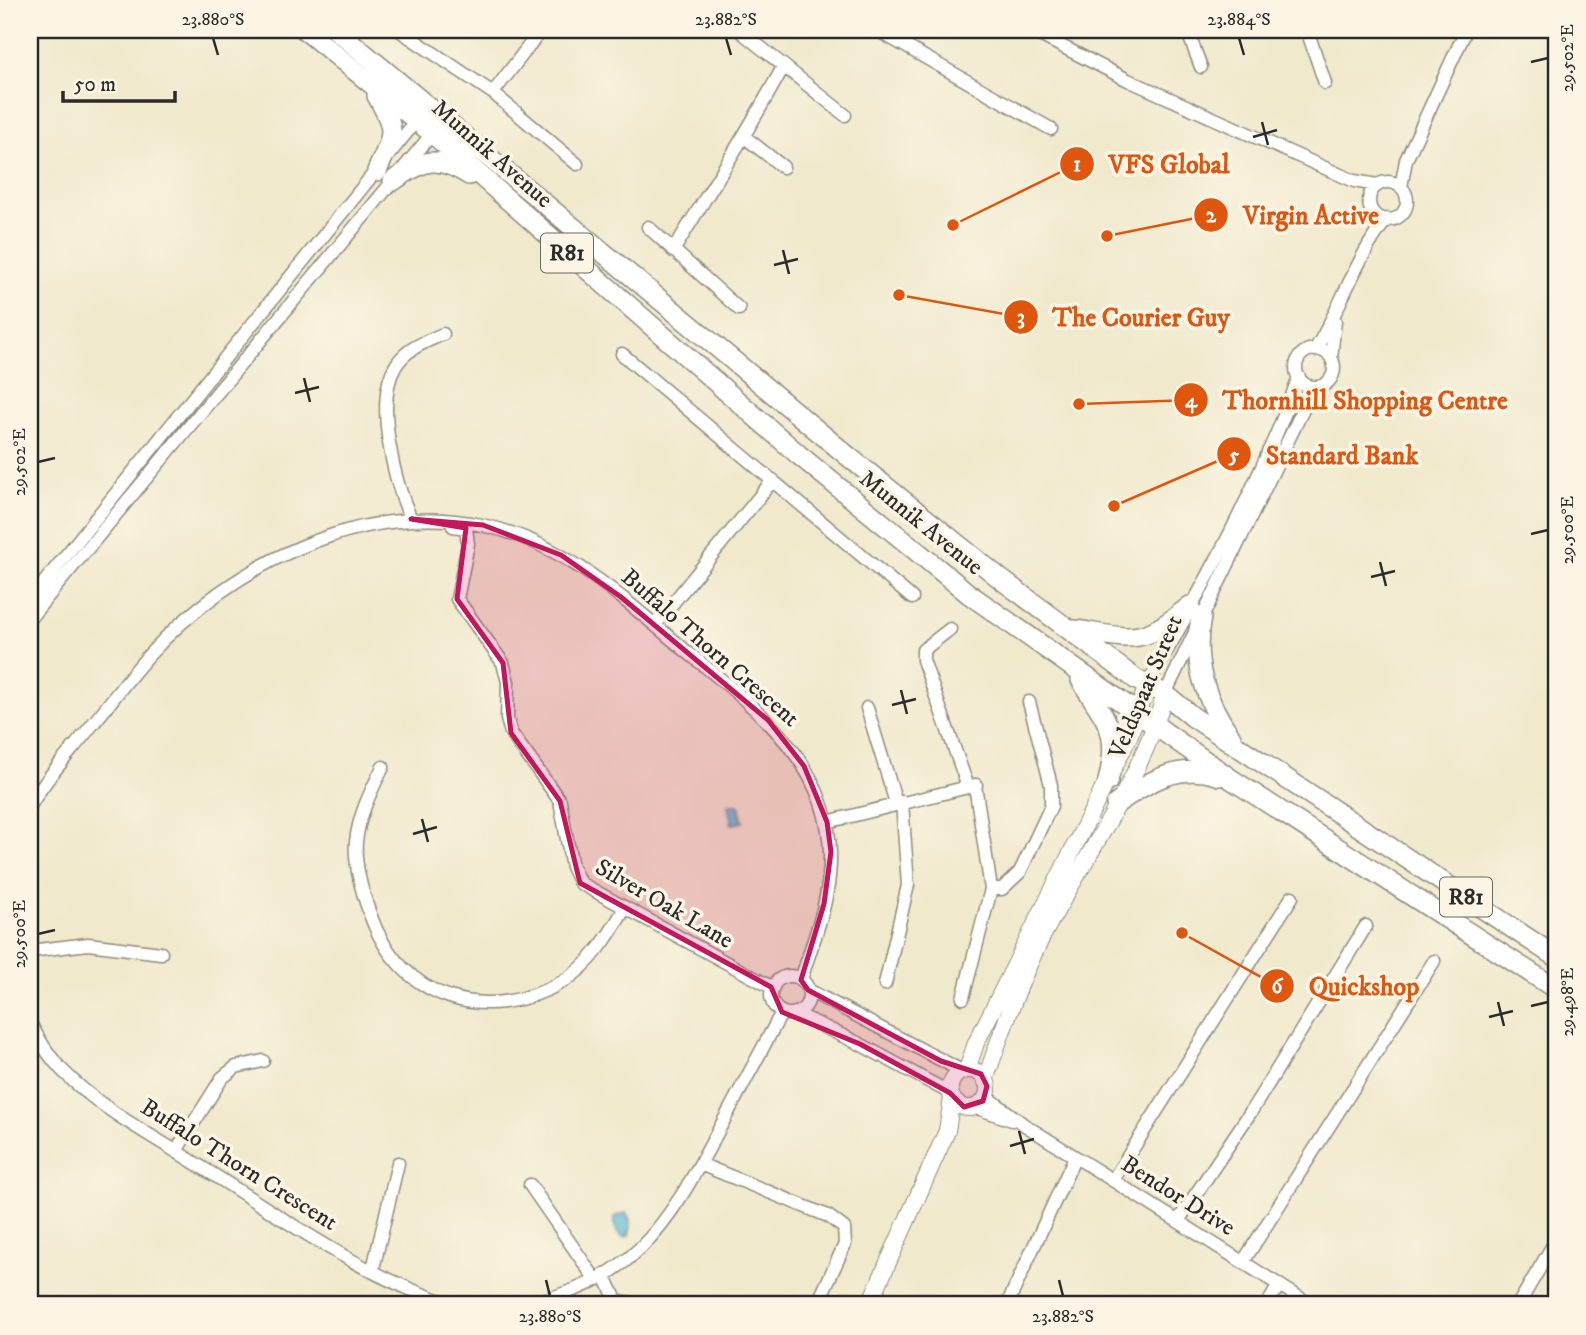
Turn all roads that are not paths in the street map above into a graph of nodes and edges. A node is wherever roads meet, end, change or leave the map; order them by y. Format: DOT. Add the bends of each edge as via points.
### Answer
graph roads {
  1 [pos="305,30"];
  2 [pos="336,30"];
  3 [pos="399,30"];
  4 [pos="541,30"];
  5 [pos="739,30"];
  6 [pos="877,30"];
  7 [pos="1030,30"];
  8 [pos="1187,30"];
  9 [pos="1307,30"];
  10 [pos="1466,30"];
  11 [pos="1201,66"];
  12 [pos="783,67"];
  13 [pos="369,83"];
  14 [pos="1325,83"];
  15 [pos="493,93"];
  16 [pos="428,104"];
  17 [pos="845,115"];
  18 [pos="444,117"];
  19 [pos="416,121"];
  20 [pos="1051,130"];
  21 [pos="433,134"];
  22 [pos="746,138"];
  23 [pos="1406,160"];
  24 [pos="576,164"];
  25 [pos="783,167"];
  26 [pos="385,176"];
  27 [pos="1354,181"];
  28 [pos="1383,183"];
  29 [pos="1401,187"];
  30 [pos="508,200"];
  31 [pos="1378,213"];
  32 [pos="648,227"];
  33 [pos="673,251"];
  34 [pos="739,309"];
  35 [pos="1335,317"];
  36 [pos="443,334"];
  37 [pos="1315,349"];
  38 [pos="622,354"];
  39 [pos="1331,358"];
  40 [pos="220,362"];
  41 [pos="234,373"];
  42 [pos="1299,377"];
  43 [pos="1314,387"];
  44 [pos="773,480"];
  45 [pos="411,519"];
  46 [pos="912,598"];
  47 [pos="30,600"];
  48 [pos="1195,611"];
  49 [pos="30,618"];
  50 [pos="655,625"];
  51 [pos="950,629"];
  52 [pos="1070,630"];
  53 [pos="1075,670"];
  54 [pos="508,682"];
  55 [pos="1156,690"];
  56 [pos="1029,702"];
  57 [pos="867,708"];
  58 [pos="1136,714"];
  59 [pos="1156,727"];
  60 [pos="1237,745"];
  61 [pos="383,767"];
  62 [pos="1231,779"];
  63 [pos="1108,781"];
  64 [pos="975,786"];
  65 [pos="899,803"];
  66 [pos="1116,804"];
  67 [pos="30,806"];
  68 [pos="827,822"];
  69 [pos="991,889"];
  70 [pos="1292,897"];
  71 [pos="625,908"];
  72 [pos="1366,926"];
  73 [pos="30,951"];
  74 [pos="161,953"];
  75 [pos="1556,957"];
  76 [pos="1434,961"];
  77 [pos="885,984"];
  78 [pos="804,985"];
  79 [pos="773,988"];
  80 [pos="1556,989"];
  81 [pos="963,998"];
  82 [pos="788,1013"];
  83 [pos="30,1023"];
  84 [pos="263,1061"];
  85 [pos="965,1070"];
  86 [pos="951,1095"];
  87 [pos="978,1098"];
  88 [pos="947,1131"];
  89 [pos="177,1151"];
  90 [pos="1075,1157"];
  91 [pos="397,1163"];
  92 [pos="700,1164"];
  93 [pos="1113,1180"];
  94 [pos="530,1185"];
  95 [pos="1178,1221"];
  96 [pos="1556,1240"];
  97 [pos="1243,1262"];
  98 [pos="373,1269"];
  99 [pos="600,1276"];
  100 [pos="1279,1285"];
  101 [pos="615,1303"];
  102 [pos="453,1305"];
  103 [pos="520,1305"];
  104 [pos="642,1305"];
  105 [pos="817,1305"];
  106 [pos="869,1305"];
  107 [pos="1007,1305"];
  108 [pos="1267,1305"];
  109 [pos="1311,1305"];
  110 [pos="1518,1305"];
  1 -- 13 [label="main road, Munnik Avenue / R81"];
  2 -- 16 [label="main road, Munnik Avenue / R81"];
  3 -- 15 [label="street"];
  4 -- 15 [label="street"];
  5 -- 12 [label="street"];
  6 -- 20 [label="street"];
  7 -- 27 [label="street" via="1128,80"];
  8 -- 11 [label="street"];
  9 -- 14 [label="street"];
  10 -- 23 [label="street"];
  12 -- 17 [label="street"];
  12 -- 22 [label="street"];
  13 -- 19 [label="main road, Munnik Avenue / R81"];
  13 -- 26 [label="main road" via="393,130"];
  15 -- 24 [label="street"];
  16 -- 18 [label="main road, Munnik Avenue / R81"];
  16 -- 19 [label="street"];
  18 -- 21 [label="street"];
  18 -- 52 [label="main road, Munnik Avenue / R81" via="849,457"];
  19 -- 21 [label="main road, Munnik Avenue / R81"];
  19 -- 26 [label="street"];
  21 -- 26 [label="street"];
  21 -- 30 [label="main road, Munnik Avenue / R81"];
  22 -- 25 [label="street"];
  22 -- 33 [label="street" via="731,154"];
  23 -- 28 [label="street"];
  23 -- 29 [label="street"];
  26 -- 30 [label="main road" via="438,161 465,172"];
  26 -- 40 [label="street"];
  26 -- 41 [label="street"];
  27 -- 28 [label="street"];
  27 -- 31 [label="street"];
  28 -- 29 [label="street"];
  28 -- 31 [label="street" via="1371,194"];
  29 -- 31 [label="street" via="1405,208 1398,216"];
  30 -- 53 [label="main road, Munnik Avenue / R81" via="827,479 969,593"];
  31 -- 35 [label="street" via="1375,235"];
  32 -- 33 [label="street"];
  33 -- 34 [label="street"];
  35 -- 37 [label="street"];
  35 -- 39 [label="street"];
  36 -- 45 [label="street" via="407,352 388,385 387,425 399,489"];
  37 -- 39 [label="street"];
  37 -- 42 [label="street" via="1299,359"];
  38 -- 44 [label="street"];
  39 -- 43 [label="street" via="1333,375 1326,384"];
  40 -- 41 [label="street"];
  40 -- 47 [label="street"];
  41 -- 49 [label="street"];
  42 -- 43 [label="street"];
  42 -- 48 [label="street, Veldspaat Street"];
  43 -- 48 [label="street, Veldspaat Street"];
  44 -- 46 [label="street"];
  44 -- 50 [label="street"];
  45 -- 50 [label="street, Buffalo Thorn Crescent" via="483,525 534,542 586,570"];
  45 -- 54 [label="street, Buffalo Thorn Crescent" via="466,528 468,544 457,599 497,652"];
  45 -- 67 [label="street, Buffalo Thorn Crescent" via="335,534 267,563 222,592 149,654"];
  48 -- 52 [label="main road" via="1145,636 1124,638"];
  48 -- 55 [label="street, Veldspaat Street"];
  48 -- 55 [label="street, Veldspaat Street"];
  48 -- 60 [label="main road" via="1196,656 1204,687"];
  50 -- 68 [label="street, Buffalo Thorn Crescent" via="790,743"];
  51 -- 64 [label="street" via="923,650 923,660"];
  52 -- 55 [label="main road, Munnik Avenue / R81"];
  53 -- 58 [label="main road, Munnik Avenue / R81"];
  53 -- 63 [label="main road" via="1112,729"];
  54 -- 71 [label="street, Silver Oak Lane" via="511,733 560,800 574,874 585,887"];
  55 -- 58 [label="street, Veldspaat Street"];
  55 -- 59 [label="street, Veldspaat Street"];
  55 -- 60 [label="main road, Munnik Avenue / R81"];
  56 -- 69 [label="street" via="1051,785 1051,806 1020,872 1002,889"];
  57 -- 65 [label="street"];
  58 -- 59 [label="main road, Munnik Avenue / R81"];
  58 -- 63 [label="street, Veldspaat Street"];
  59 -- 62 [label="main road, Munnik Avenue / R81"];
  59 -- 66 [label="street, Veldspaat Street"];
  60 -- 75 [label="main road, Munnik Avenue / R81"];
  61 -- 71 [label="street" via="363,809 356,843 358,873 385,946 397,964 432,991 481,1004 504,1003 564,981 609,936"];
  62 -- 66 [label="main road" via="1186,770 1151,780"];
  62 -- 80 [label="main road, Munnik Avenue / R81"];
  63 -- 85 [label="street, Veldspaat Street"];
  64 -- 65 [label="street"];
  64 -- 69 [label="street"];
  65 -- 68 [label="street"];
  65 -- 77 [label="street" via="908,885"];
  66 -- 87 [label="street, Veldspaat Street" via="1048,926 994,1048"];
  68 -- 78 [label="street, Buffalo Thorn Crescent" via="829,879"];
  69 -- 81 [label="street"];
  70 -- 93 [label="street"];
  71 -- 79 [label="street, Silver Oak Lane"];
  72 -- 95 [label="street"];
  73 -- 74 [label="street" via="88,944"];
  76 -- 97 [label="street"];
  78 -- 79 [label="street" via="785,977"];
  78 -- 82 [label="street" via="808,1002"];
  78 -- 85 [label="street"];
  79 -- 82 [label="street" via="774,1004"];
  82 -- 86 [label="street"];
  82 -- 92 [label="street"];
  83 -- 89 [label="street, Buffalo Thorn Crescent" via="62,1070"];
  84 -- 89 [label="street" via="236,1067 222,1078"];
  85 -- 86 [label="street, Veldspaat Street" via="952,1080"];
  85 -- 87 [label="street" via="974,1071"];
  86 -- 87 [label="street" via="959,1105"];
  86 -- 88 [label="street, Veldspaat Street"];
  87 -- 88 [label="street, Veldspaat Street"];
  87 -- 90 [label="street, Bendor Drive"];
  88 -- 106 [label="street, Veldspaat Street"];
  89 -- 98 [label="street, Buffalo Thorn Crescent"];
  90 -- 93 [label="street, Bendor Drive"];
  90 -- 107 [label="street"];
  91 -- 98 [label="street"];
  92 -- 99 [label="street" via="659,1231 628,1260"];
  92 -- 105 [label="street" via="828,1216 844,1228 845,1244"];
  93 -- 95 [label="street, Bendor Drive"];
  94 -- 99 [label="street"];
  95 -- 97 [label="street, Bendor Drive"];
  96 -- 110 [label="street"];
  97 -- 100 [label="street, Bendor Drive"];
  98 -- 102 [label="street, Buffalo Thorn Crescent" via="420,1295"];
  99 -- 101 [label="street"];
  99 -- 103 [label="street" via="565,1294"];
  100 -- 108 [label="street"];
  100 -- 109 [label="street, Bendor Drive"];
  101 -- 104 [label="street"];
}
